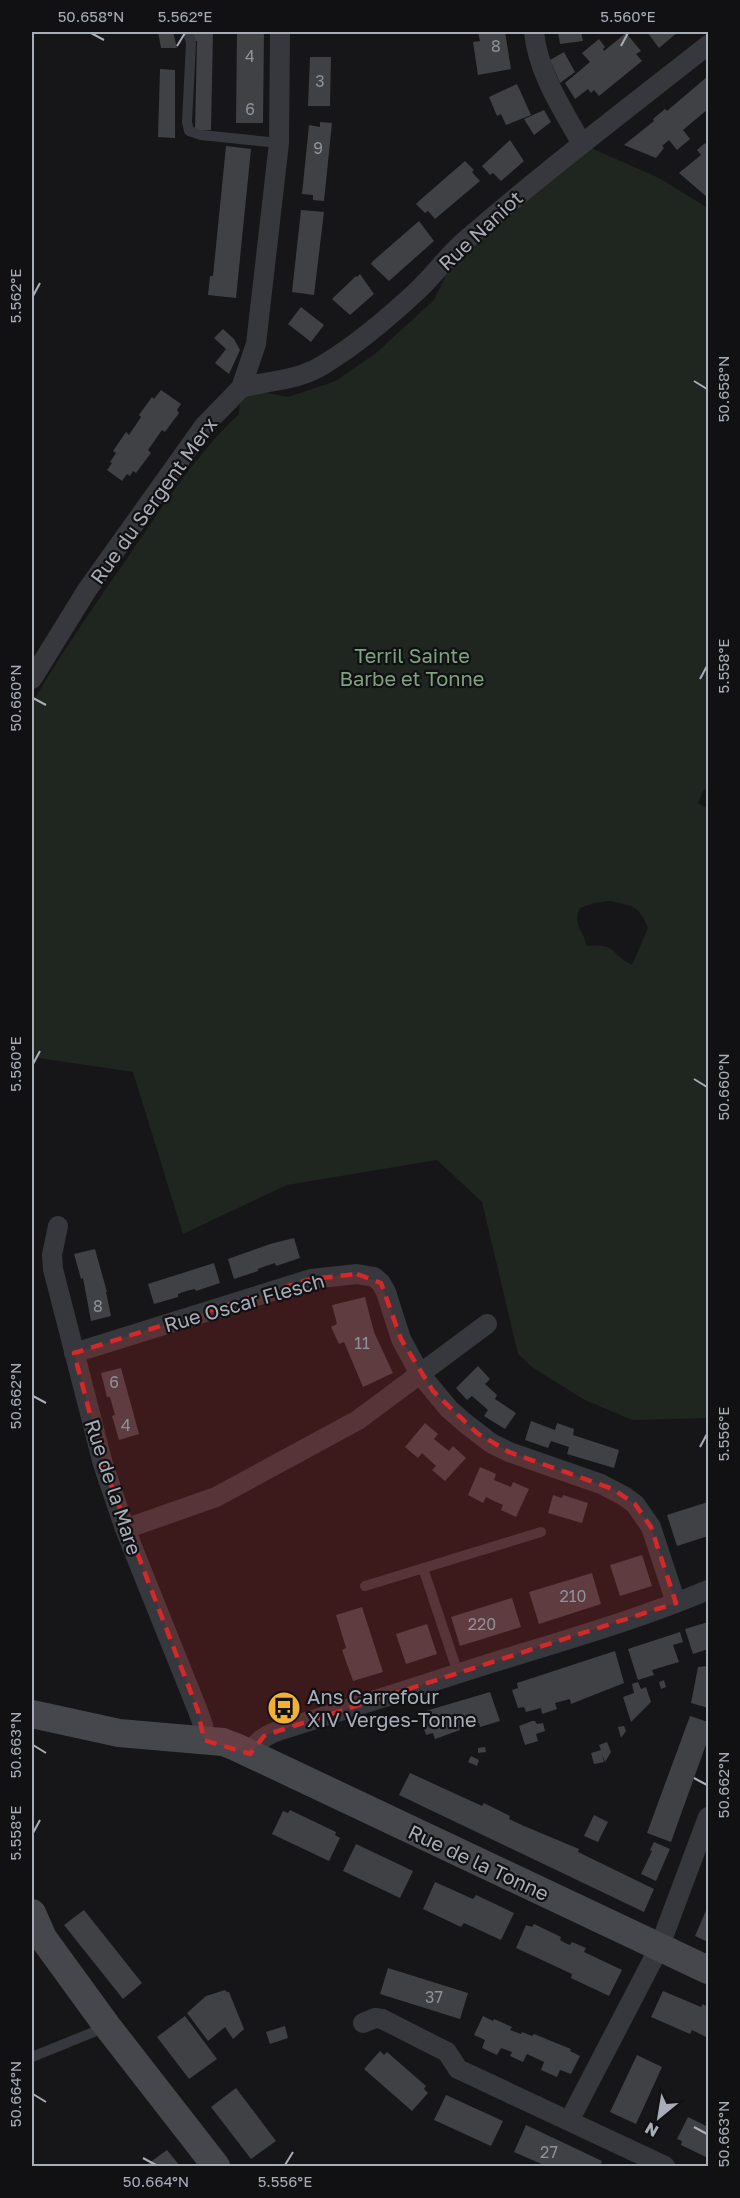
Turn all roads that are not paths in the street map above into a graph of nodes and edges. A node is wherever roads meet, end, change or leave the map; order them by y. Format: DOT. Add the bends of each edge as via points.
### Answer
graph roads {
  1 [pos="188,32"];
  2 [pos="280,32"];
  3 [pos="534,32"];
  4 [pos="708,45"];
  5 [pos="279,143"];
  6 [pos="582,144"];
  7 [pos="241,388"];
  8 [pos="32,679"];
  9 [pos="58,1226"];
  10 [pos="487,1324"];
  11 [pos="74,1353"];
  12 [pos="420,1374"];
  13 [pos="125,1529"];
  14 [pos="541,1532"];
  15 [pos="423,1568"];
  16 [pos="365,1586"];
  17 [pos="708,1590"];
  18 [pos="676,1603"];
  19 [pos="458,1673"];
  20 [pos="32,1714"];
  21 [pos="204,1740"];
  22 [pos="250,1754"];
  23 [pos="708,1817"];
  24 [pos="32,1913"];
  25 [pos="659,1948"];
  26 [pos="708,1970"];
  27 [pos="363,2023"];
  28 [pos="107,2026"];
  29 [pos="32,2057"];
  30 [pos="569,2121"];
  31 [pos="216,2166"];
  32 [pos="665,2166"];
  1 -- 5 [label="lane" via="189,131"];
  2 -- 5 [label="street, Rue du Sergent Merx"];
  3 -- 6 [label="street" via="545,76"];
  4 -- 6 [label="street, Rue Naniot"];
  5 -- 7 [label="street, Rue du Sergent Merx" via="256,344"];
  6 -- 7 [label="street, Rue Naniot" via="520,192 363,337 322,366 292,379"];
  7 -- 8 [label="street, Rue du Sergent Merx" via="204,426 87,590"];
  9 -- 11 [label="street, Rue de la Mare" via="53,1269"];
  10 -- 12 [label="street"];
  11 -- 12 [label="street, Rue Oscar Flesch" via="311,1279 365,1274 381,1283 401,1339"];
  11 -- 13 [label="street, Rue de la Mare" via="103,1464"];
  12 -- 13 [label="street" via="358,1420 216,1497"];
  12 -- 18 [label="street, Rue Oscar Flesch" via="449,1409 492,1443 530,1461 607,1486 634,1504 651,1527"];
  13 -- 21 [label="street, Rue de la Mare" via="198,1711"];
  14 -- 15 [label="lane"];
  15 -- 16 [label="lane"];
  15 -- 19 [label="lane"];
  17 -- 18 [label="street"];
  18 -- 19 [label="street"];
  19 -- 22 [label="street" via="264,1736"];
  20 -- 21 [label="street, Rue de la Tonne" via="119,1733"];
  21 -- 22 [label="street, Rue de la Tonne" via="223,1742"];
  22 -- 25 [label="street, Rue de la Tonne"];
  23 -- 25 [label="street"];
  24 -- 28 [label="street" via="43,1938"];
  25 -- 26 [label="street, Rue de la Tonne"];
  25 -- 30 [label="street"];
  27 -- 30 [label="street" via="382,2019 447,2052 458,2069"];
  28 -- 29 [label="lane"];
  28 -- 31 [label="street"];
  30 -- 32 [label="street"];
}
